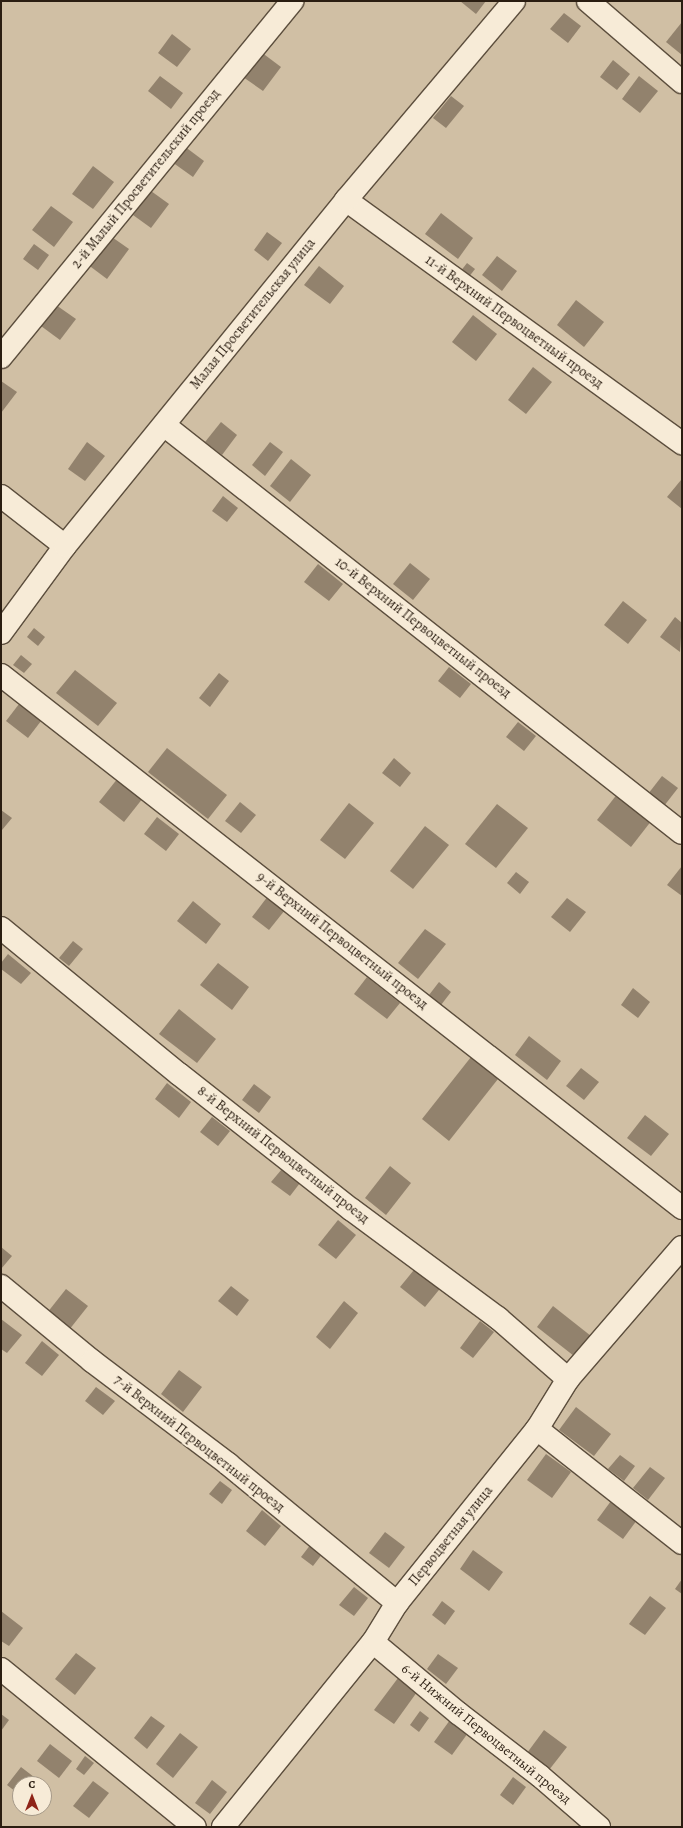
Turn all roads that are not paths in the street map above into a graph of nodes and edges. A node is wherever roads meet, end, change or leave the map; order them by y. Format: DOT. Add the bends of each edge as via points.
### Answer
graph roads {
  1 [pos="292,1"];
  2 [pos="514,1"];
  3 [pos="588,1"];
  4 [pos="682,82"];
  5 [pos="346,200"];
  6 [pos="1,357"];
  7 [pos="164,425"];
  8 [pos="682,444"];
  9 [pos="1,496"];
  10 [pos="65,546"];
  11 [pos="1,633"];
  12 [pos="1,674"];
  13 [pos="682,833"];
  14 [pos="1,928"];
  15 [pos="682,1208"];
  16 [pos="682,1247"];
  17 [pos="1,1286"];
  18 [pos="568,1379"];
  19 [pos="537,1429"];
  20 [pos="682,1543"];
  21 [pos="397,1603"];
  22 [pos="373,1642"];
  23 [pos="1,1669"];
  24 [pos="195,1827"];
  25 [pos="223,1827"];
  26 [pos="599,1827"];
  1 -- 6 [label="lane, 2-й Малый Просветительский проезд"];
  2 -- 5 [label="lane, Малая Просветительская улица"];
  3 -- 4 [label="lane"];
  5 -- 7 [label="lane, Малая Просветительская улица"];
  5 -- 8 [label="lane, 11-й Верхний Первоцветный проезд"];
  7 -- 10 [label="lane, Малая Просветительская улица"];
  7 -- 13 [label="lane, 10-й Верхний Первоцветный проезд"];
  9 -- 10 [label="lane"];
  10 -- 11 [label="lane, Малая Просветительская улица"];
  12 -- 15 [label="lane, 9-й Верхний Первоцветный проезд"];
  14 -- 18 [label="lane, 8-й Верхний Первоцветный проезд" via="204,1094 352,1210 498,1318"];
  16 -- 18 [label="lane, Первоцветная улица"];
  17 -- 21 [label="lane, 7-й Верхний Первоцветный проезд" via="92,1361 228,1464"];
  18 -- 19 [label="lane, Первоцветная улица"];
  19 -- 20 [label="lane"];
  19 -- 21 [label="lane, Первоцветная улица"];
  21 -- 22 [label="lane, Первоцветная улица"];
  22 -- 25 [label="lane, Первоцветная улица"];
  22 -- 26 [label="lane, 6-й Нижний Первоцветный проезд"];
  23 -- 24 [label="lane"];
}
